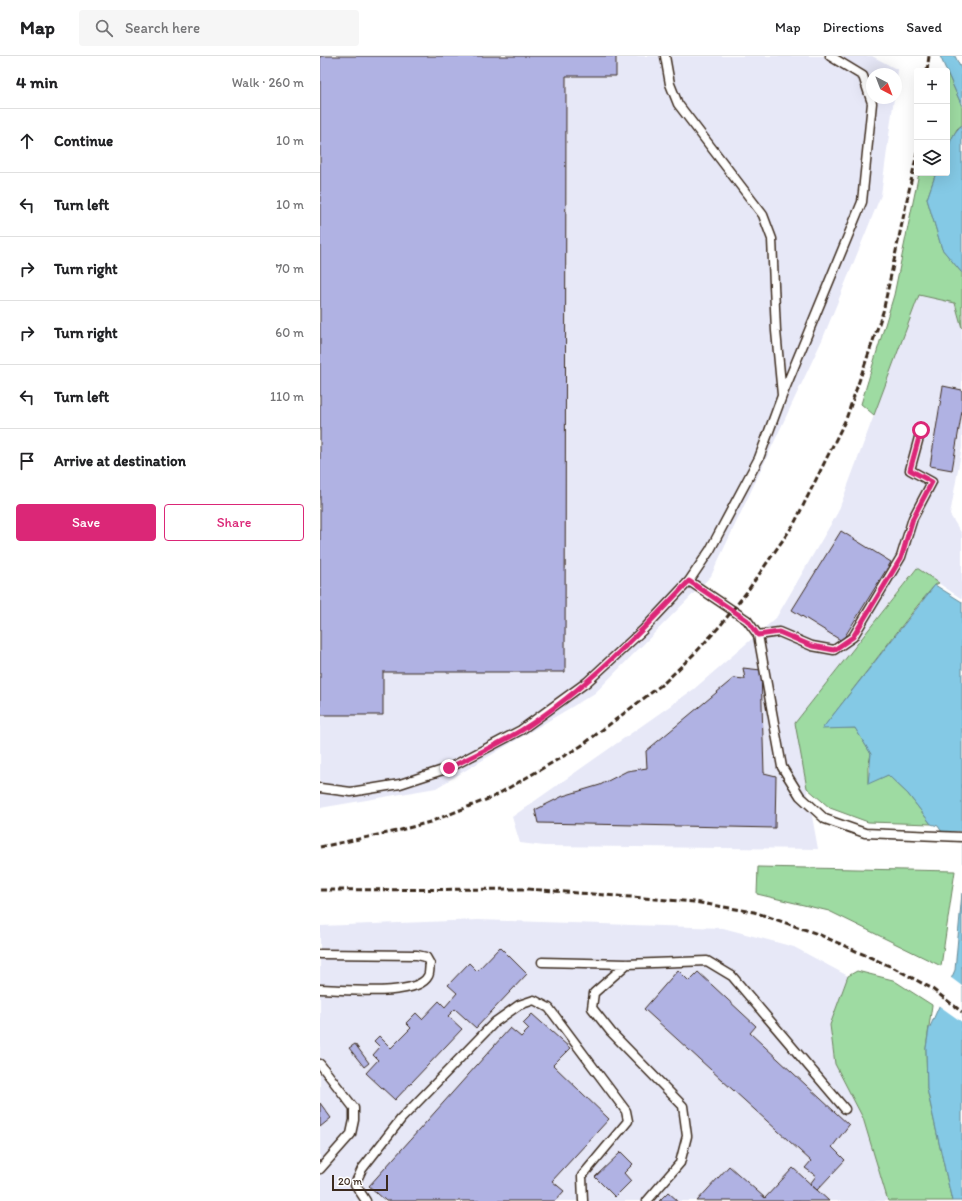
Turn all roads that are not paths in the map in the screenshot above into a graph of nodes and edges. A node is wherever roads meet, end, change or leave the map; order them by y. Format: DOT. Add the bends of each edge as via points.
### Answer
graph roads {
  1 [pos="665,56"];
  2 [pos="830,56"];
  3 [pos="782,396"];
  4 [pos="921,430"];
  5 [pos="689,581"];
  6 [pos="758,635"];
  7 [pos="320,788"];
  8 [pos="962,837"];
  9 [pos="320,954"];
  10 [pos="542,962"];
  11 [pos="627,964"];
  12 [pos="320,989"];
  13 [pos="320,1064"];
  14 [pos="845,1109"];
  15 [pos="320,1169"];
  16 [pos="366,1201"];
  17 [pos="583,1201"];
  18 [pos="647,1201"];
  1 -- 3 [label="lane" via="670,84 678,104 763,216 772,240"];
  2 -- 3 [label="lane" via="863,76 872,102 862,202"];
  3 -- 5 [label="lane" via="759,458 710,550"];
  4 -- 6 [label="lane" via="910,470 932,482 913,518 901,558 853,637 834,650 812,646 779,632"];
  5 -- 6 [label="lane" via="747,620"];
  5 -- 7 [label="lane" via="643,630 587,682 521,730 449,768 400,784 351,792"];
  6 -- 8 [label="lane" via="782,767 800,796 825,819 865,832"];
  9 -- 12 [label="lane" via="418,955 426,957 430,964 428,976 419,984 406,989"];
  10 -- 11 [label="lane"];
  11 -- 14 [label="lane" via="707,961 732,976"];
  11 -- 18 [label="lane" via="594,993 592,1008 611,1032 684,1106 686,1136 680,1163"];
  13 -- 15 [label="lane" via="354,1108 352,1134"];
  16 -- 17 [label="lane" via="355,1184 362,1169 401,1119 495,1022 518,1005 534,1000 549,1008 626,1110 628,1122 582,1176"];
}
